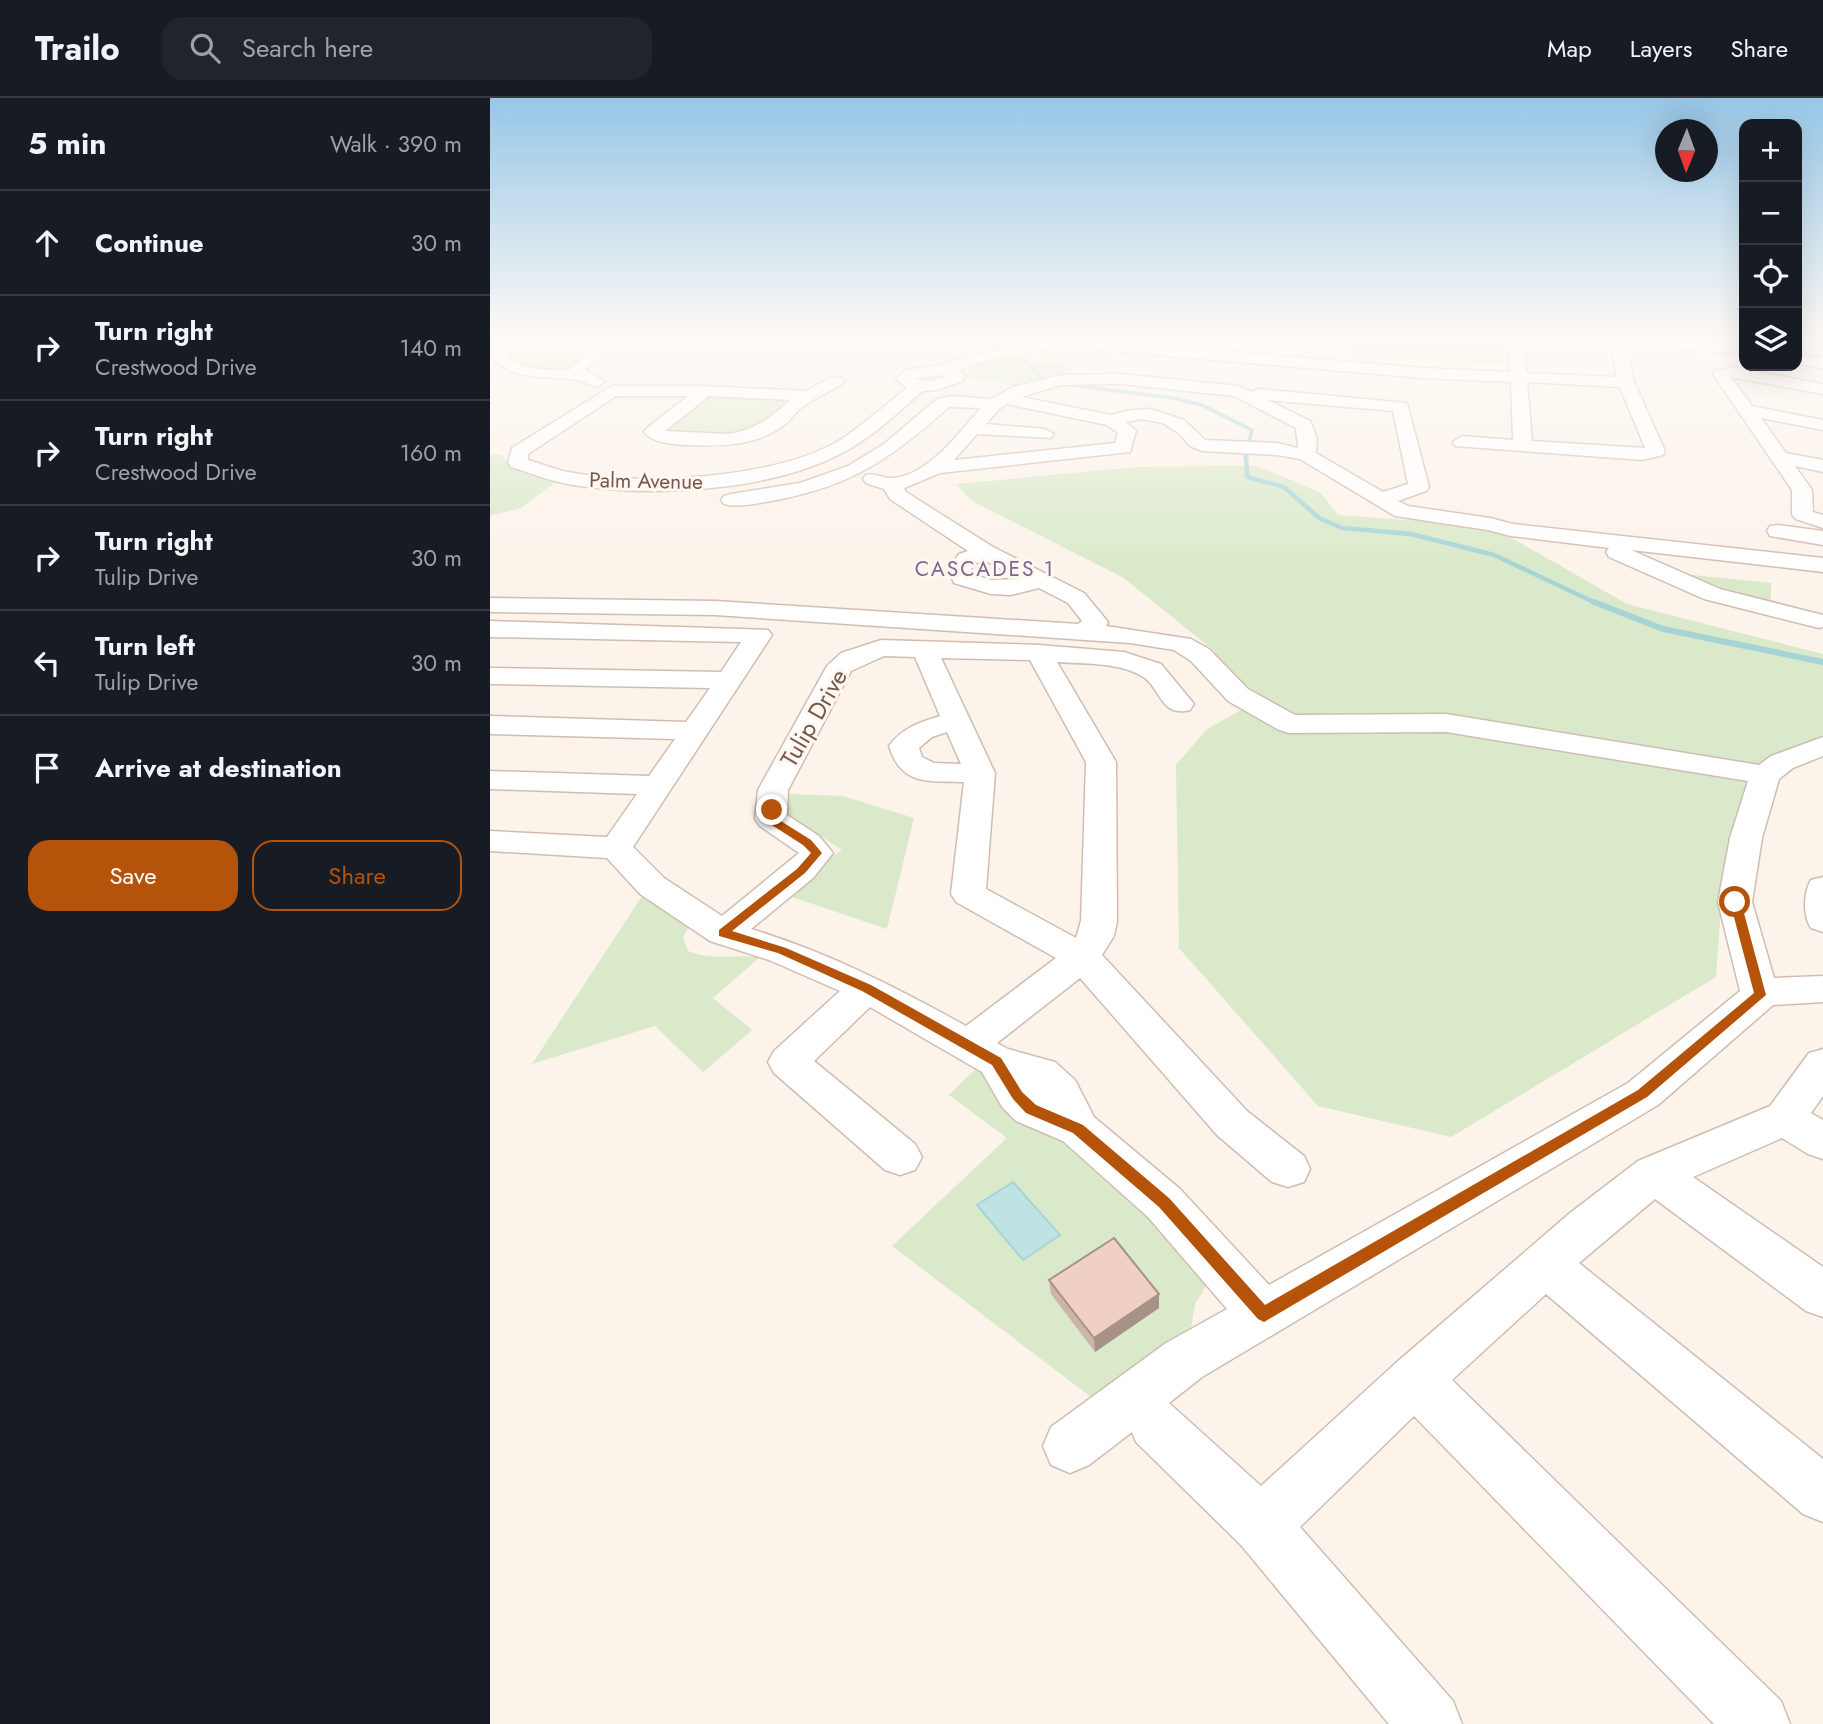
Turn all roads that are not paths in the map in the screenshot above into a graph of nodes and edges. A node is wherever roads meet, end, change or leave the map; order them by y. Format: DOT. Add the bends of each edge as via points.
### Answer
graph roads {
  1 [pos="574,416"];
  2 [pos="673,416"];
  3 [pos="784,416"];
  4 [pos="881,416"];
  5 [pos="928,416"];
  6 [pos="984,416"];
  7 [pos="1090,416"];
  8 [pos="1126,416"];
  9 [pos="1151,416"];
  10 [pos="1286,416"];
  11 [pos="1403,416"];
  12 [pos="1521,416"];
  13 [pos="1641,416"];
  14 [pos="1750,416"];
  15 [pos="1776,416"];
  16 [pos="1113,421"];
  17 [pos="1823,425"];
  18 [pos="970,428"];
  19 [pos="1045,434"];
  20 [pos="1763,434"];
  21 [pos="1787,438"];
  22 [pos="1462,442"];
  23 [pos="1523,445"];
  24 [pos="1306,455"];
  25 [pos="1782,458"];
  26 [pos="1823,467"];
  27 [pos="937,468"];
  28 [pos="849,473"];
  29 [pos="893,485"];
  30 [pos="1379,499"];
  31 [pos="679,503"];
  32 [pos="1819,527"];
  33 [pos="1778,531"];
  34 [pos="1585,538"];
  35 [pos="985,552"];
  36 [pos="1823,565"];
  37 [pos="1041,580"];
  38 [pos="490,605"];
  39 [pos="1819,620"];
  40 [pos="490,629"];
  41 [pos="1084,632"];
  42 [pos="924,649"];
  43 [pos="1040,653"];
  44 [pos="490,676"];
  45 [pos="730,680"];
  46 [pos="1180,704"];
  47 [pos="956,719"];
  48 [pos="490,724"];
  49 [pos="695,732"];
  50 [pos="1823,746"];
  51 [pos="980,773"];
  52 [pos="1765,775"];
  53 [pos="490,780"];
  54 [pos="659,785"];
  55 [pos="490,841"];
  56 [pos="616,848"];
  57 [pos="1823,888"];
  58 [pos="1823,919"];
  59 [pos="723,933"];
  60 [pos="1082,957"];
  61 [pos="867,988"];
  62 [pos="1823,989"];
  63 [pos="1760,995"];
  64 [pos="983,1053"];
  65 [pos="1823,1063"];
  66 [pos="1804,1130"];
  67 [pos="900,1157"];
  68 [pos="1288,1169"];
  69 [pos="1654,1174"];
  70 [pos="1545,1264"];
  71 [pos="1823,1295"];
  72 [pos="1264,1314"];
  73 [pos="1415,1380"];
  74 [pos="1155,1423"];
  75 [pos="1070,1446"];
  76 [pos="1823,1494"];
  77 [pos="1261,1525"];
  78 [pos="1430,1724"];
  79 [pos="1758,1724"];
  1 -- 4 [label="street, Palm Avenue" via="519,452 518,463 571,479 607,483 703,483 762,475 823,456"];
  2 -- 3 [label="street" via="653,432 680,439 737,439"];
  5 -- 28 [label="street" via="892,447"];
  6 -- 18 [label="street"];
  7 -- 16 [label="street"];
  8 -- 16 [label="street"];
  9 -- 24 [label="street" via="1171,421 1202,445"];
  10 -- 24 [label="street" via="1304,425"];
  11 -- 30 [label="street" via="1419,487"];
  12 -- 23 [label="street"];
  13 -- 23 [label="street" via="1656,451 1651,453"];
  14 -- 20 [label="street"];
  15 -- 17 [label="street"];
  16 -- 27 [label="street" via="1127,431 1123,448 1117,451"];
  18 -- 19 [label="street"];
  18 -- 27 [label="street"];
  20 -- 21 [label="street"];
  20 -- 25 [label="street"];
  22 -- 23 [label="street"];
  24 -- 30 [label="street"];
  25 -- 26 [label="street"];
  25 -- 32 [label="street" via="1802,490 1803,515"];
  27 -- 29 [label="street"];
  28 -- 29 [label="street"];
  28 -- 31 [label="street" via="782,495"];
  29 -- 35 [label="street" via="897,495"];
  30 -- 34 [label="street" via="1402,513"];
  32 -- 33 [label="street"];
  34 -- 36 [label="street"];
  34 -- 39 [label="street" via="1712,594"];
  35 -- 37 [label="street"];
  35 -- 37 [label="street" via="967,559 959,569 962,578 976,586 998,589"];
  37 -- 41 [label="street" via="1076,598 1097,622"];
  38 -- 41 [label="street" via="715,608"];
  40 -- 45 [label="street" via="760,635"];
  41 -- 52 [label="street" via="1182,645 1200,655 1238,695 1289,724 1446,723"];
  42 -- 43 [label="street, Tulip Drive"];
  42 -- 47 [label="street"];
  42 -- 59 [label="street, Tulip Drive" via="881,648 840,666 773,790 771,820 817,853"];
  43 -- 46 [label="street, Tulip Drive" via="1124,660 1152,670"];
  43 -- 60 [label="street" via="1101,762 1099,920 1096,936"];
  44 -- 45 [label="street"];
  45 -- 49 [label="street"];
  47 -- 51 [label="street"];
  47 -- 51 [label="street" via="922,731 904,746 909,762 928,772"];
  48 -- 49 [label="street"];
  49 -- 54 [label="street"];
  50 -- 52 [label="street" via="1782,762"];
  51 -- 60 [label="street" via="968,894"];
  52 -- 63 [label="street" via="1746,838 1735,902"];
  53 -- 54 [label="street"];
  54 -- 56 [label="street"];
  55 -- 56 [label="street"];
  56 -- 59 [label="street" via="652,886"];
  57 -- 58 [label="street"];
  59 -- 61 [label="street" via="782,951"];
  60 -- 64 [label="street"];
  60 -- 68 [label="street" via="1232,1124"];
  61 -- 64 [label="street"];
  61 -- 67 [label="street" via="788,1062"];
  62 -- 63 [label="street"];
  63 -- 72 [label="street" via="1643,1094"];
  64 -- 72 [label="street" via="1031,1109 1078,1129 1164,1203"];
  65 -- 66 [label="street"];
  66 -- 69 [label="street"];
  69 -- 70 [label="street"];
  69 -- 71 [label="street"];
  70 -- 73 [label="street"];
  70 -- 76 [label="street"];
  72 -- 75 [label="street" via="1184,1360"];
  73 -- 77 [label="street"];
  73 -- 79 [label="street"];
  74 -- 77 [label="street"];
  77 -- 78 [label="street"];
}
